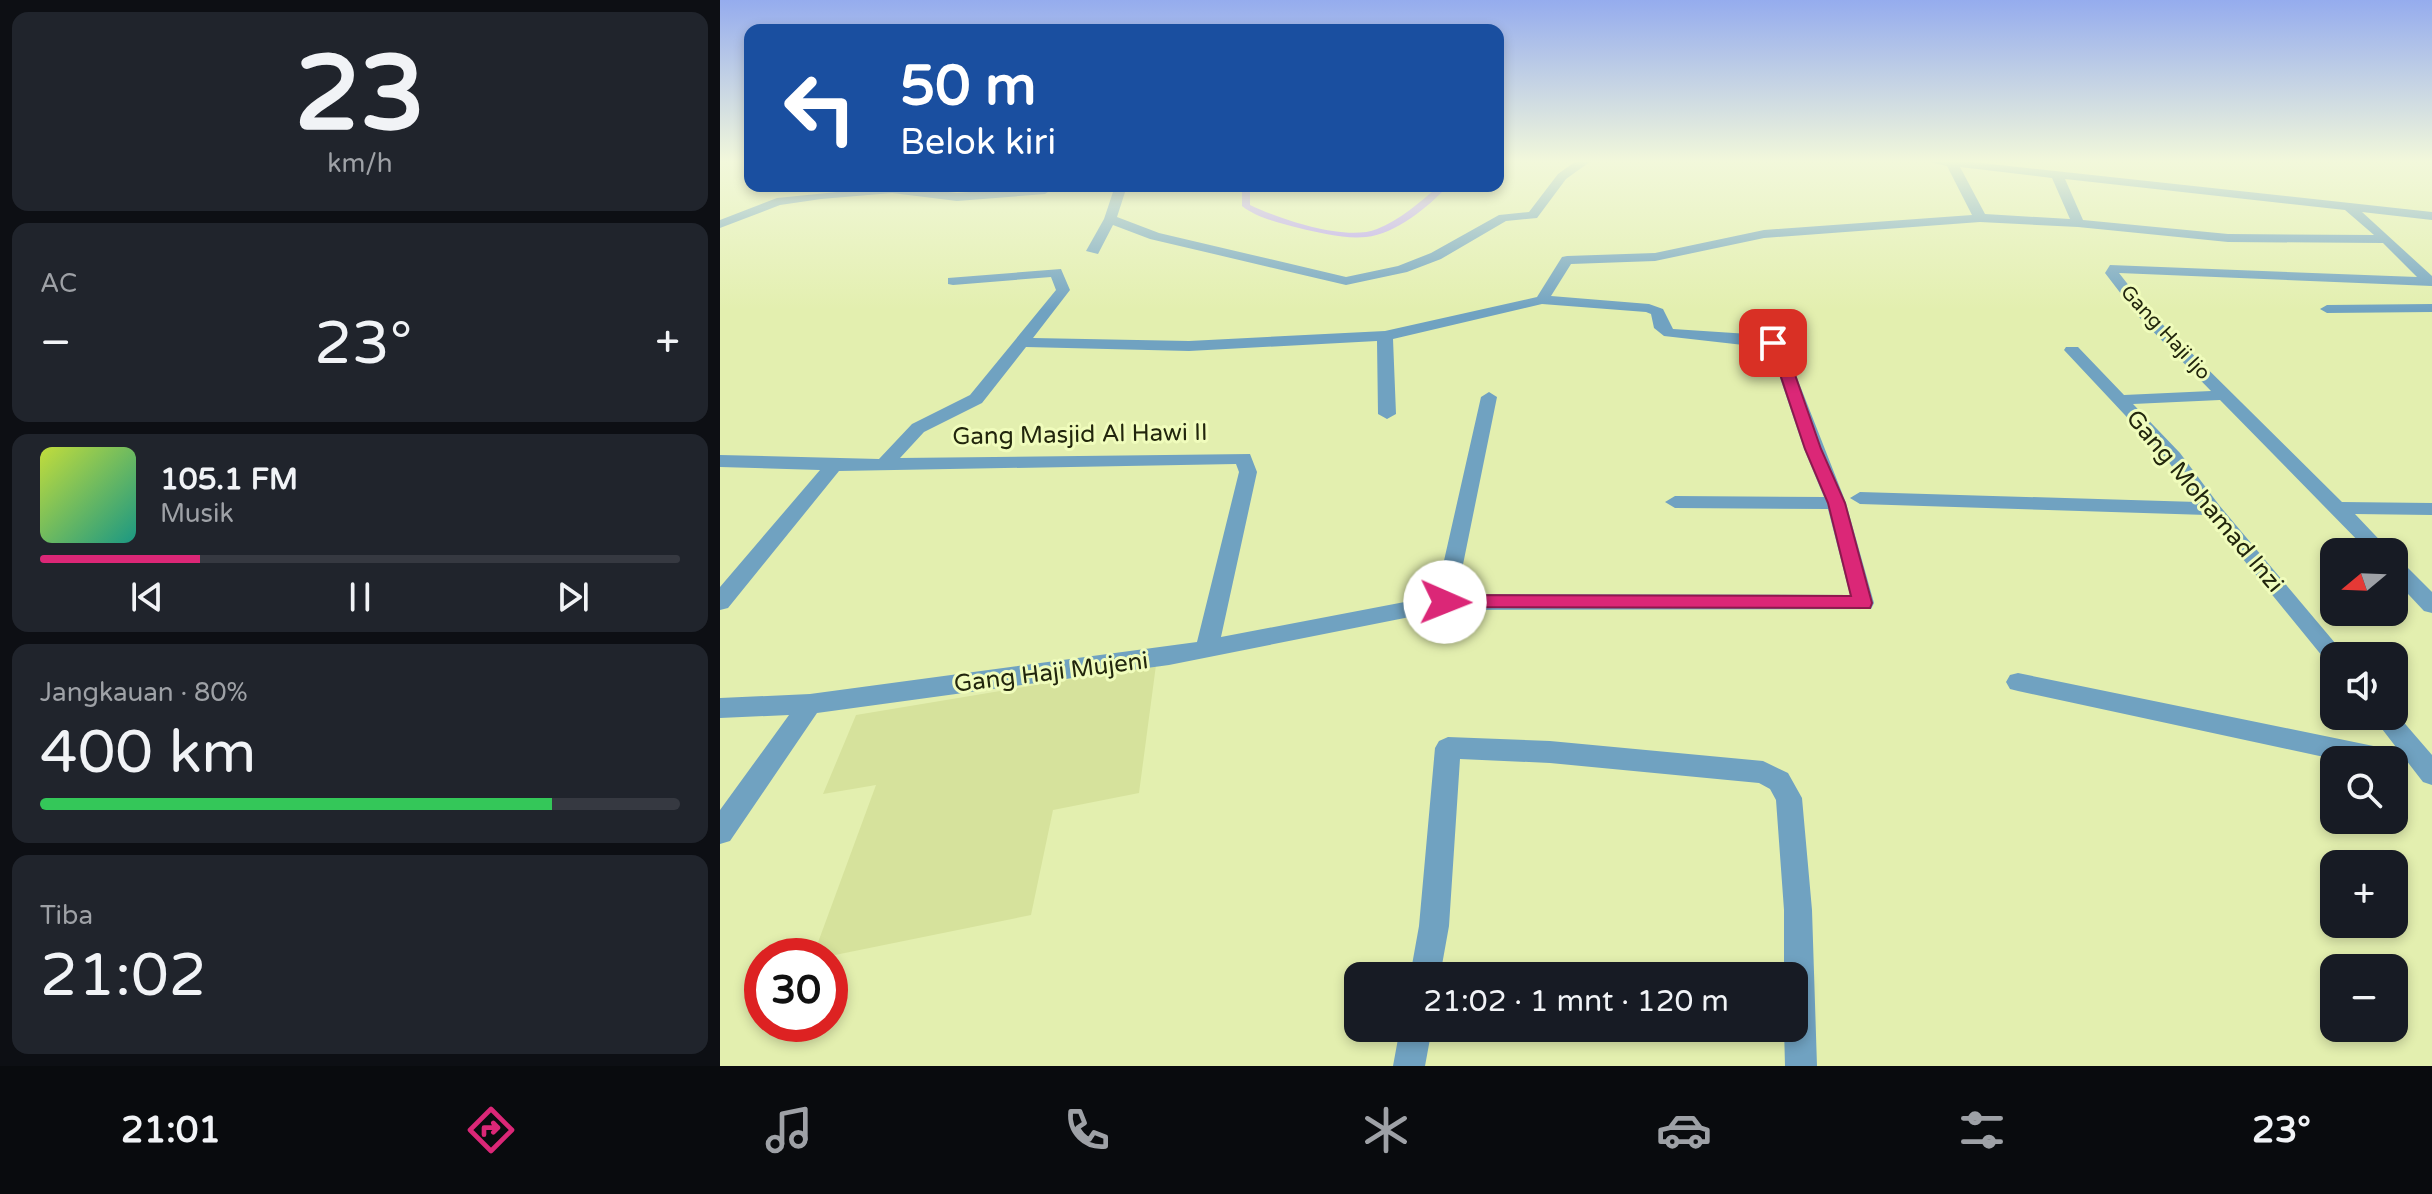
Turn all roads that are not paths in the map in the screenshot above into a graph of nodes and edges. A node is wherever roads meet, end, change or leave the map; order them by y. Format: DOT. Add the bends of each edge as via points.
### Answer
graph roads {
  1 [pos="753,211"];
  2 [pos="1113,211"];
  3 [pos="1537,211"];
  4 [pos="1976,211"];
  5 [pos="2073,211"];
  6 [pos="2353,211"];
  7 [pos="2391,211"];
  8 [pos="2432,216"];
  9 [pos="1980,218"];
  10 [pos="1110,219"];
  11 [pos="2078,223"];
  12 [pos="724,224"];
  13 [pos="2387,239"];
  14 [pos="1093,251"];
  15 [pos="953,281"];
  16 [pos="2431,283"];
  17 [pos="1542,300"];
  18 [pos="2432,308"];
  19 [pos="2327,309"];
  20 [pos="1385,336"];
  21 [pos="1023,342"];
  22 [pos="2072,350"];
  23 [pos="2224,395"];
  24 [pos="1489,397"];
  25 [pos="2120,400"];
  26 [pos="1387,414"];
  27 [pos="720,461"];
  28 [pos="885,463"];
  29 [pos="834,465"];
  30 [pos="1860,498"];
  31 [pos="1675,502"];
  32 [pos="1836,503"];
  33 [pos="2339,508"];
  34 [pos="2212,509"];
  35 [pos="2432,509"];
  36 [pos="2368,538"];
  37 [pos="2408,580"];
  38 [pos="720,602"];
  39 [pos="1445,602"];
  40 [pos="2432,605"];
  41 [pos="2323,642"];
  42 [pos="1207,649"];
  43 [pos="2018,682"];
  44 [pos="810,704"];
  45 [pos="720,708"];
  46 [pos="2396,730"];
  47 [pos="2320,746"];
  48 [pos="2408,765"];
  49 [pos="2431,770"];
  50 [pos="720,832"];
  51 [pos="1428,962"];
  52 [pos="1798,962"];
  53 [pos="1413,1042"];
  54 [pos="1800,1042"];
  55 [pos="1409,1066"];
  56 [pos="1801,1066"];
  1 -- 12 [label="street"];
  2 -- 10 [label="street"];
  3 -- 10 [label="street" via="1503,218 1402,269 1346,281 1155,236"];
  4 -- 9 [label="street"];
  5 -- 11 [label="street"];
  6 -- 13 [label="street"];
  7 -- 8 [label="street"];
  9 -- 11 [label="street"];
  9 -- 17 [label="street" via="1764,234 1655,257 1567,260"];
  10 -- 14 [label="street"];
  11 -- 13 [label="street" via="2228,238"];
  13 -- 16 [label="street"];
  15 -- 21 [label="street" via="1056,272 1063,290"];
  16 -- 23 [label="street, Gang Haji Ijo" via="2115,268 2112,273 2143,313"];
  17 -- 20 [label="street"];
  17 -- 32 [label="street" via="1649,308 1658,312 1669,333 1777,345"];
  18 -- 19 [label="street"];
  20 -- 21 [label="street" via="1189,346"];
  20 -- 26 [label="street"];
  21 -- 28 [label="street" via="976,399 918,428"];
  22 -- 25 [label="street, Gang Mohamad Inzi"];
  23 -- 25 [label="street"];
  23 -- 33 [label="street, Gang Haji Ijo"];
  24 -- 39 [label="street"];
  25 -- 34 [label="street, Gang Mohamad Inzi" via="2174,457"];
  27 -- 29 [label="street, Gang Masjid Al Hawi II"];
  28 -- 29 [label="street, Gang Masjid Al Hawi II"];
  28 -- 42 [label="street, Gang Masjid Al Hawi II" via="1244,458 1248,472"];
  29 -- 38 [label="street"];
  30 -- 34 [label="street"];
  31 -- 32 [label="street"];
  32 -- 39 [label="street, Gang Haji Mujeni" via="1863,603"];
  33 -- 35 [label="street"];
  33 -- 36 [label="street, Gang Haji Ijo"];
  34 -- 41 [label="street, Gang Mohamad Inzi"];
  37 -- 40 [label="street"];
  39 -- 42 [label="street, Gang Haji Mujeni"];
  42 -- 44 [label="street, Gang Haji Mujeni"];
  43 -- 47 [label="street"];
  44 -- 45 [label="street, Gang Haji Mujeni"];
  44 -- 50 [label="street"];
  46 -- 49 [label="street"];
  48 -- 49 [label="street"];
  51 -- 52 [label="street" via="1448,748 1666,762 1763,772 1779,781 1789,798"];
  53 -- 55 [label="street"];
  54 -- 56 [label="street"];
}
